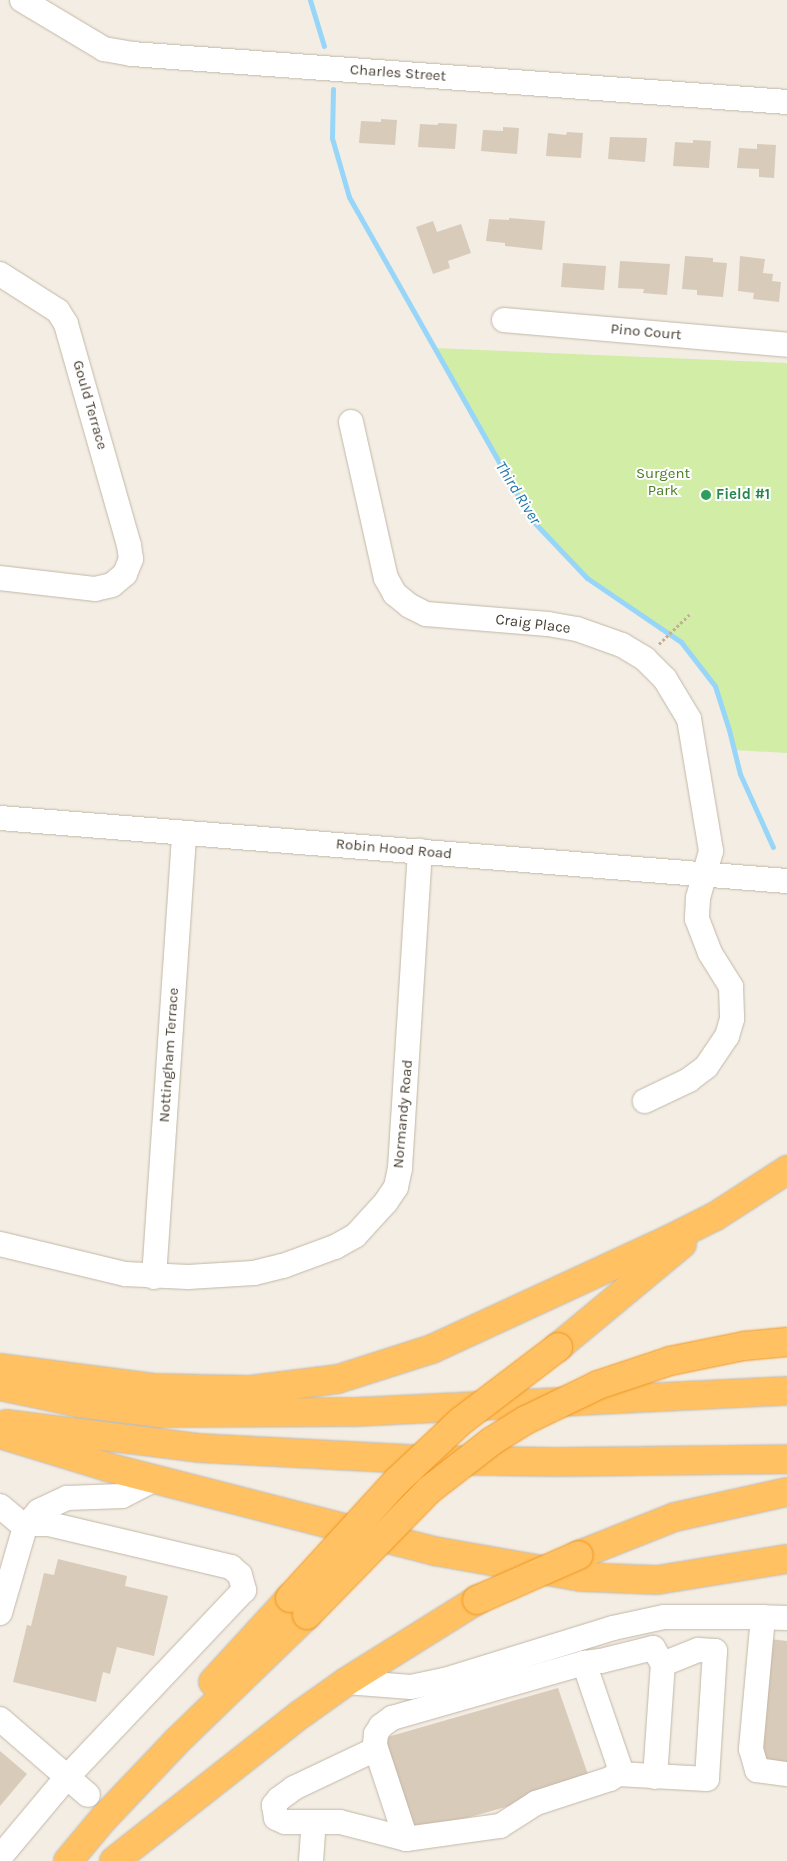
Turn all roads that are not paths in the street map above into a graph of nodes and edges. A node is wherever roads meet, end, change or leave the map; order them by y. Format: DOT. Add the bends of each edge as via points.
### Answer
graph roads {
  1 [pos="22,0"];
  2 [pos="787,102"];
  3 [pos="0,274"];
  4 [pos="504,320"];
  5 [pos="787,345"];
  6 [pos="351,422"];
  7 [pos="0,578"];
  8 [pos="0,818"];
  9 [pos="184,833"];
  10 [pos="420,852"];
  11 [pos="706,875"];
  12 [pos="787,881"];
  13 [pos="646,1101"];
  14 [pos="787,1170"];
  15 [pos="716,1216"];
  16 [pos="0,1244"];
  17 [pos="154,1277"];
  18 [pos="787,1342"];
  19 [pos="0,1368"];
  20 [pos="0,1386"];
  21 [pos="787,1391"];
  22 [pos="0,1423"];
  23 [pos="0,1434"];
  24 [pos="787,1459"];
  25 [pos="153,1480"];
  26 [pos="787,1492"];
  27 [pos="0,1506"];
  28 [pos="25,1527"];
  29 [pos="787,1559"];
  30 [pos="298,1607"];
  31 [pos="0,1613"];
  32 [pos="763,1617"];
  33 [pos="787,1618"];
  34 [pos="584,1662"];
  35 [pos="663,1664"];
  36 [pos="346,1682"];
  37 [pos="0,1719"];
  38 [pos="376,1749"];
  39 [pos="618,1774"];
  40 [pos="787,1774"];
  41 [pos="67,1777"];
  42 [pos="655,1777"];
  43 [pos="128,1793"];
  44 [pos="88,1795"];
  45 [pos="314,1822"];
  46 [pos="90,1834"];
  47 [pos="406,1838"];
  48 [pos="0,1857"];
  49 [pos="68,1861"];
  50 [pos="114,1861"];
  51 [pos="311,1861"];
  1 -- 2 [label="street, Charles Street" via="104,49 132,54"];
  3 -- 7 [label="street, Gould Terrace" via="58,311 66,324 130,545 125,574 112,585 95,589"];
  4 -- 5 [label="street, Pino Court"];
  6 -- 11 [label="street, Craig Place" via="386,578 395,594 426,614 577,629 622,645 665,679 689,719 695,744 711,851"];
  8 -- 9 [label="street, Robin Hood Road"];
  9 -- 10 [label="street, Robin Hood Road"];
  9 -- 17 [label="street, Nottingham Terrace"];
  10 -- 11 [label="street, Robin Hood Road"];
  10 -- 17 [label="street, Normandy Road" via="404,1135 396,1187 356,1236 335,1247 254,1273"];
  11 -- 12 [label="street, Robin Hood Road"];
  11 -- 13 [label="street, Craig Place" via="698,898 697,919 710,953 731,987 732,1019 728,1036 706,1066 689,1080"];
  14 -- 15 [label="highway"];
  15 -- 19 [label="highway" via="432,1349 338,1379 250,1390 154,1388"];
  15 -- 30 [label="highway, bridge" via="558,1347 461,1421 398,1481"];
  16 -- 17 [label="street, Normandy Road" via="125,1274"];
  18 -- 30 [label="highway, bridge" via="744,1346 670,1361 598,1385 526,1420 476,1452 429,1490"];
  20 -- 21 [label="highway" via="80,1403 160,1413 354,1412"];
  22 -- 24 [label="highway" via="199,1448 427,1460"];
  23 -- 25 [label="highway"];
  25 -- 28 [label="street" via="122,1496 67,1498 39,1511"];
  25 -- 29 [label="highway" via="434,1551 581,1577 657,1580"];
  26 -- 36 [label="highway, bridge" via="675,1517 579,1554 477,1600"];
  27 -- 28 [label="street"];
  28 -- 31 [label="street"];
  28 -- 41 [label="street" via="48,1524 231,1567 240,1575 244,1590"];
  30 -- 43 [label="highway"];
  32 -- 33 [label="street"];
  32 -- 36 [label="street" via="664,1618 613,1628 445,1680 411,1687"];
  32 -- 40 [label="street" via="751,1749 757,1770"];
  34 -- 35 [label="street" via="653,1648"];
  34 -- 38 [label="street" via="392,1718 376,1734"];
  34 -- 39 [label="street"];
  35 -- 42 [label="street"];
  35 -- 42 [label="street" via="698,1650 715,1651 707,1779"];
  36 -- 50 [label="highway"];
  37 -- 41 [label="street"];
  38 -- 45 [label="street" via="294,1788 274,1805 276,1818 285,1822"];
  38 -- 47 [label="street"];
  39 -- 42 [label="street"];
  39 -- 47 [label="street" via="536,1803 500,1826"];
  41 -- 44 [label="street"];
  41 -- 48 [label="street"];
  43 -- 44 [label="street"];
  43 -- 46 [label="highway"];
  44 -- 46 [label="street"];
  45 -- 47 [label="street" via="340,1822"];
  45 -- 51 [label="street"];
  46 -- 49 [label="highway"];
}
